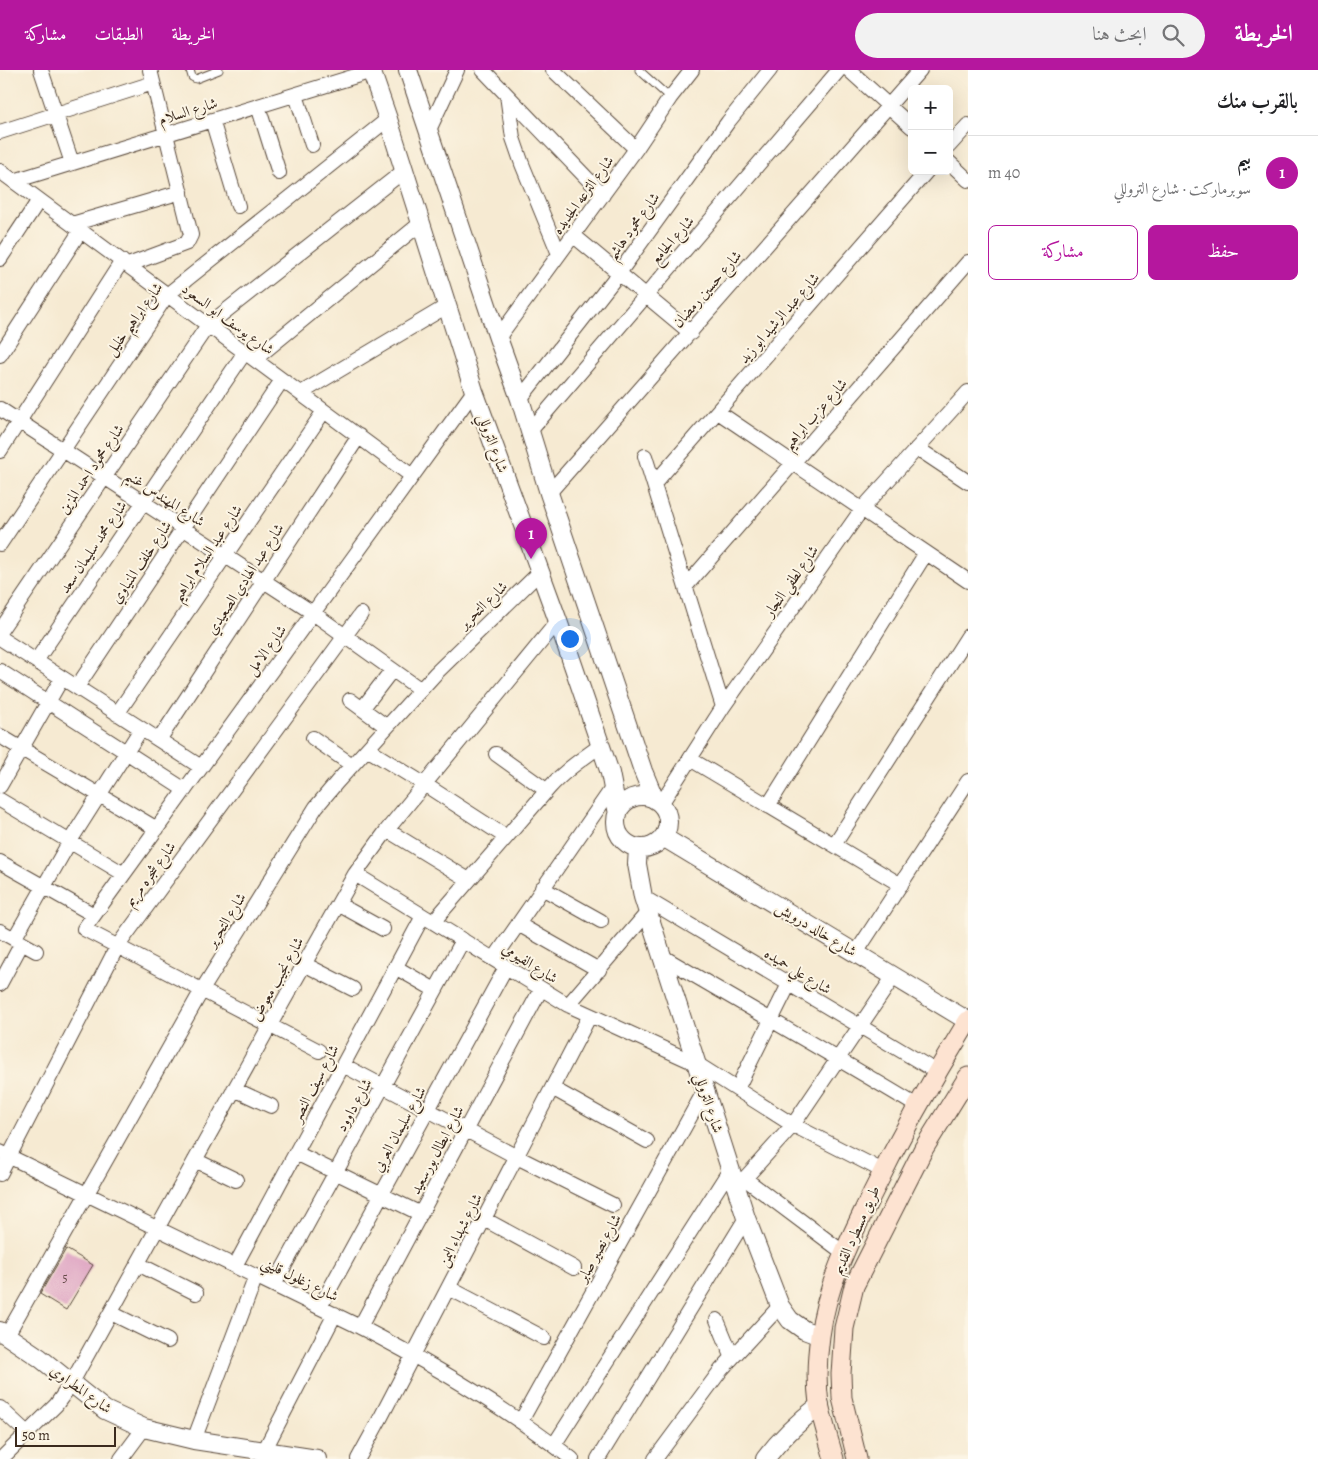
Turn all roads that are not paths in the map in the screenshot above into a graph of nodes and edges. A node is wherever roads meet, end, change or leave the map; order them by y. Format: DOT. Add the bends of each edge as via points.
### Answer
graph roads {
  1 [pos="41,70"];
  2 [pos="190,70"];
  3 [pos="219,70"];
  4 [pos="408,70"];
  5 [pos="456,70"];
  6 [pos="483,70"];
  7 [pos="553,70"];
  8 [pos="638,70"];
  9 [pos="692,70"];
  10 [pos="770,70"];
  11 [pos="839,70"];
  12 [pos="849,70"];
  13 [pos="920,70"];
  14 [pos="371,71"];
  15 [pos="152,76"];
  16 [pos="296,95"];
  17 [pos="506,95"];
  18 [pos="670,98"];
  19 [pos="258,106"];
  20 [pos="888,106"];
  21 [pos="56,114"];
  22 [pos="388,119"];
  23 [pos="212,120"];
  24 [pos="908,124"];
  25 [pos="968,125"];
  26 [pos="0,132"];
  27 [pos="428,132"];
  28 [pos="166,135"];
  29 [pos="953,142"];
  30 [pos="312,145"];
  31 [pos="636,150"];
  32 [pos="72,163"];
  33 [pos="953,166"];
  34 [pos="405,170"];
  35 [pos="0,171"];
  36 [pos="279,173"];
  37 [pos="924,175"];
  38 [pos="968,180"];
  39 [pos="14,181"];
  40 [pos="180,192"];
  41 [pos="603,195"];
  42 [pos="39,200"];
  43 [pos="238,206"];
  44 [pos="421,224"];
  45 [pos="76,227"];
  46 [pos="573,235"];
  47 [pos="559,254"];
  48 [pos="0,259"];
  49 [pos="968,262"];
  50 [pos="125,263"];
  51 [pos="619,273"];
  52 [pos="167,295"];
  53 [pos="646,296"];
  54 [pos="447,306"];
  55 [pos="208,325"];
  56 [pos="690,333"];
  57 [pos="498,338"];
  58 [pos="0,355"];
  59 [pos="250,356"];
  60 [pos="282,380"];
  61 [pos="474,391"];
  62 [pos="968,392"];
  63 [pos="301,394"];
  64 [pos="520,399"];
  65 [pos="0,409"];
  66 [pos="324,411"];
  67 [pos="718,412"];
  68 [pos="19,422"];
  69 [pos="530,431"];
  70 [pos="359,436"];
  71 [pos="917,448"];
  72 [pos="63,450"];
  73 [pos="0,452"];
  74 [pos="645,456"];
  75 [pos="793,464"];
  76 [pos="412,476"];
  77 [pos="104,478"];
  78 [pos="968,482"];
  79 [pos="654,484"];
  80 [pos="549,493"];
  81 [pos="143,502"];
  82 [pos="862,510"];
  83 [pos="183,528"];
  84 [pos="0,544"];
  85 [pos="926,553"];
  86 [pos="225,556"];
  87 [pos="540,572"];
  88 [pos="264,581"];
  89 [pos="968,581"];
  90 [pos="686,586"];
  91 [pos="313,613"];
  92 [pos="361,614"];
  93 [pos="558,621"];
  94 [pos="0,631"];
  95 [pos="346,636"];
  96 [pos="968,636"];
  97 [pos="0,638"];
  98 [pos="36,661"];
  99 [pos="392,670"];
  100 [pos="0,671"];
  101 [pos="62,678"];
  102 [pos="77,687"];
  103 [pos="421,690"];
  104 [pos="350,700"];
  105 [pos="48,702"];
  106 [pos="722,707"];
  107 [pos="362,709"];
  108 [pos="117,714"];
  109 [pos="387,727"];
  110 [pos="141,729"];
  111 [pos="0,736"];
  112 [pos="313,738"];
  113 [pos="159,740"];
  114 [pos="600,746"];
  115 [pos="21,749"];
  116 [pos="367,749"];
  117 [pos="126,752"];
  118 [pos="496,754"];
  119 [pos="690,759"];
  120 [pos="352,765"];
  121 [pos="201,768"];
  122 [pos="968,781"];
  123 [pos="424,784"];
  124 [pos="0,786"];
  125 [pos="613,787"];
  126 [pos="185,790"];
  127 [pos="546,790"];
  128 [pos="98,794"];
  129 [pos="0,800"];
  130 [pos="658,802"];
  131 [pos="768,806"];
  132 [pos="618,814"];
  133 [pos="157,829"];
  134 [pos="387,830"];
  135 [pos="506,837"];
  136 [pos="663,837"];
  137 [pos="70,842"];
  138 [pos="834,845"];
  139 [pos="638,848"];
  140 [pos="0,862"];
  141 [pos="124,874"];
  142 [pos="355,874"];
  143 [pos="469,880"];
  144 [pos="901,885"];
  145 [pos="43,886"];
  146 [pos="542,888"];
  147 [pos="338,904"];
  148 [pos="646,904"];
  149 [pos="94,915"];
  150 [pos="428,919"];
  151 [pos="602,921"];
  152 [pos="518,924"];
  153 [pos="382,929"];
  154 [pos="0,931"];
  155 [pos="463,940"];
  156 [pos="18,941"];
  157 [pos="117,947"];
  158 [pos="36,951"];
  159 [pos="856,953"];
  160 [pos="663,957"];
  161 [pos="500,963"];
  162 [pos="304,964"];
  163 [pos="395,968"];
  164 [pos="599,970"];
  165 [pos="894,976"];
  166 [pos="0,984"];
  167 [pos="789,984"];
  168 [pos="541,988"];
  169 [pos="352,989"];
  170 [pos="202,990"];
  171 [pos="435,990"];
  172 [pos="568,1005"];
  173 [pos="590,1015"];
  174 [pos="770,1021"];
  175 [pos="968,1021"];
  176 [pos="270,1025"];
  177 [pos="860,1027"];
  178 [pos="319,1051"];
  179 [pos="838,1058"];
  180 [pos="697,1064"];
  181 [pos="343,1065"];
  182 [pos="937,1072"];
  183 [pos="968,1077"];
  184 [pos="383,1086"];
  185 [pos="552,1088"];
  186 [pos="234,1089"];
  187 [pos="737,1089"];
  188 [pos="705,1090"];
  189 [pos="271,1106"];
  190 [pos="918,1106"];
  191 [pos="428,1110"];
  192 [pos="792,1125"];
  193 [pos="466,1130"];
  194 [pos="647,1140"];
  195 [pos="296,1153"];
  196 [pos="5,1154"];
  197 [pos="517,1157"];
  198 [pos="195,1160"];
  199 [pos="883,1171"];
  200 [pos="336,1172"];
  201 [pos="0,1174"];
  202 [pos="737,1178"];
  203 [pos="236,1180"];
  204 [pos="87,1194"];
  205 [pos="382,1195"];
  206 [pos="613,1204"];
  207 [pos="421,1214"];
  208 [pos="746,1218"];
  209 [pos="484,1219"];
  210 [pos="157,1228"];
  211 [pos="844,1253"];
  212 [pos="138,1264"];
  213 [pos="235,1266"];
  214 [pos="574,1268"];
  215 [pos="256,1276"];
  216 [pos="274,1285"];
  217 [pos="449,1288"];
  218 [pos="196,1293"];
  219 [pos="780,1306"];
  220 [pos="320,1307"];
  221 [pos="111,1313"];
  222 [pos="335,1314"];
  223 [pos="717,1320"];
  224 [pos="360,1327"];
  225 [pos="3,1333"];
  226 [pos="820,1336"];
  227 [pos="544,1338"];
  228 [pos="168,1341"];
  229 [pos="414,1354"];
  230 [pos="732,1356"];
  231 [pos="71,1384"];
  232 [pos="820,1404"];
  233 [pos="0,1408"];
  234 [pos="520,1421"];
  235 [pos="144,1428"];
  236 [pos="26,1433"];
  237 [pos="194,1440"];
  238 [pos="554,1445"];
  239 [pos="264,1451"];
  240 [pos="1,1459"];
  241 [pos="120,1459"];
  242 [pos="317,1459"];
  243 [pos="358,1459"];
  244 [pos="572,1459"];
  245 [pos="598,1459"];
  246 [pos="654,1459"];
  247 [pos="765,1459"];
  248 [pos="834,1459"];
  249 [pos="858,1459"];
  1 -- 21 [label="street"];
  2 -- 3 [label="lane" via="195,79"];
  4 -- 27 [label="street"];
  5 -- 27 [label="street"];
  6 -- 17 [label="street"];
  7 -- 31 [label="street"];
  8 -- 18 [label="lane"];
  9 -- 18 [label="street, شارع الترعه الجديده"];
  10 -- 51 [label="street, شارع محمود هاشم" via="728,122"];
  11 -- 53 [label="street, شارع الجامع"];
  12 -- 20 [label="street"];
  13 -- 20 [label="street, شارع حسين رمضان"];
  14 -- 16 [label="street, شارع السلام"];
  14 -- 22 [label="street, شارع التروللي"];
  15 -- 21 [label="street"];
  15 -- 28 [label="street"];
  16 -- 19 [label="street, شارع السلام"];
  16 -- 30 [label="street"];
  17 -- 41 [label="street"];
  17 -- 47 [label="street" via="513,138"];
  18 -- 31 [label="street, شارع الترعه الجديده"];
  19 -- 23 [label="street, شارع السلام"];
  19 -- 36 [label="street"];
  20 -- 24 [label="street"];
  20 -- 56 [label="street, شارع حسين رمضان"];
  21 -- 26 [label="street"];
  21 -- 32 [label="street"];
  22 -- 34 [label="street, شارع التروللي"];
  22 -- 52 [label="street, شارع ابراهيم خليل"];
  23 -- 28 [label="street, شارع السلام"];
  23 -- 43 [label="street"];
  25 -- 29 [label="street"];
  27 -- 57 [label="street"];
  28 -- 32 [label="street, شارع السلام"];
  28 -- 40 [label="street"];
  31 -- 41 [label="street, شارع الترعه الجديده"];
  32 -- 39 [label="street, شارع السلام"];
  33 -- 38 [label="street"];
  34 -- 44 [label="street, شارع التروللي"];
  34 -- 55 [label="street, شارع محمود احمد المزين"];
  35 -- 39 [label="street, شارع يوسف ابو السعود"];
  37 -- 67 [label="street, شارع عبد الرشيد ابو زيد"];
  39 -- 42 [label="street, شارع يوسف ابو السعود"];
  40 -- 45 [label="street"];
  40 -- 50 [label="street" via="191,231 190,240"];
  41 -- 46 [label="street, شارع الترعه الجديده"];
  42 -- 45 [label="street, شارع يوسف ابو السعود"];
  42 -- 48 [label="street"];
  44 -- 54 [label="street, شارع التروللي"];
  44 -- 59 [label="street, شارع محمد سليمان سعد"];
  45 -- 50 [label="street, شارع يوسف ابو السعود"];
  45 -- 58 [label="street"];
  46 -- 47 [label="street, شارع الترعه الجديده"];
  46 -- 51 [label="street"];
  47 -- 57 [label="street, شارع الترعه الجديده"];
  49 -- 75 [label="street, شارع عزب ابراهيم"];
  50 -- 52 [label="street, شارع يوسف ابو السعود"];
  50 -- 68 [label="street"];
  51 -- 53 [label="street"];
  51 -- 64 [label="street, شارع محمود هاشم"];
  52 -- 55 [label="street, شارع يوسف ابو السعود"];
  52 -- 72 [label="street, شارع ابراهيم خليل"];
  53 -- 56 [label="street"];
  53 -- 69 [label="street, شارع الجامع"];
  54 -- 61 [label="street, شارع التروللي"];
  54 -- 63 [label="street"];
  55 -- 59 [label="street, شارع يوسف ابو السعود"];
  55 -- 77 [label="street, شارع محمود احمد المزين"];
  56 -- 80 [label="street, شارع حسين رمضان"];
  57 -- 64 [label="street"];
  59 -- 60 [label="street, شارع يوسف ابو السعود"];
  59 -- 81 [label="street, شارع محمد سليمان سعد"];
  60 -- 63 [label="street, شارع يوسف ابو السعود"];
  60 -- 83 [label="street, شارع خلف المنياوي"];
  61 -- 76 [label="street, شارع الامل"];
  61 -- 87 [label="street, شارع التروللي"];
  62 -- 71 [label="street, شارع لطفي النجار"];
  63 -- 66 [label="street, شارع يوسف ابو السعود"];
  64 -- 69 [label="street"];
  65 -- 68 [label="street, شارع المهندس غنيم"];
  66 -- 70 [label="street, شارع يوسف ابو السعود"];
  66 -- 86 [label="street, شارع عبد السلام ابراهيم"];
  67 -- 75 [label="street"];
  67 -- 79 [label="street, شارع عبد الرشيد ابو زيد"];
  68 -- 72 [label="street, شارع المهندس غنيم"];
  68 -- 73 [label="street"];
  69 -- 80 [label="street"];
  70 -- 76 [label="street, شارع يوسف ابو السعود"];
  70 -- 88 [label="street, شارع عبد الهادي الصعيدي"];
  71 -- 78 [label="street"];
  71 -- 82 [label="street, شارع لطفي النجار"];
  72 -- 77 [label="street, شارع المهندس غنيم"];
  72 -- 84 [label="street, شارع ابراهيم خليل"];
  74 -- 79 [label="street"];
  75 -- 82 [label="street"];
  75 -- 90 [label="street, شارع عزب ابراهيم"];
  76 -- 91 [label="street, شارع الامل"];
  77 -- 81 [label="street, شارع المهندس غنيم"];
  77 -- 94 [label="street, شارع محمود احمد المزين"];
  79 -- 90 [label="street"];
  80 -- 130 [label="street" via="643,771"];
  81 -- 83 [label="street, شارع المهندس غنيم"];
  81 -- 98 [label="street, شارع محمد سليمان سعد"];
  82 -- 85 [label="street"];
  82 -- 106 [label="street, شارع لطفي النجار"];
  83 -- 86 [label="street, شارع المهندس غنيم"];
  83 -- 102 [label="street, شارع خلف المنياوي"];
  85 -- 89 [label="street"];
  85 -- 131 [label="street"];
  86 -- 88 [label="street, شارع المهندس غنيم"];
  86 -- 108 [label="street, شارع عبد السلام ابراهيم"];
  87 -- 93 [label="street, شارع التروللي"];
  87 -- 103 [label="street, شارع التحرير"];
  88 -- 91 [label="street, شارع المهندس غنيم"];
  88 -- 113 [label="street, شارع عبد الهادي الصعيدي"];
  90 -- 106 [label="street"];
  91 -- 95 [label="street, شارع المهندس غنيم"];
  91 -- 121 [label="street, شارع الامل"];
  92 -- 95 [label="street, شارع شجره مريم"];
  93 -- 114 [label="street, شارع التروللي"];
  93 -- 123 [label="street, شارع نجيب معوض"];
  95 -- 99 [label="street, شارع المهندس غنيم"];
  95 -- 157 [label="street, شارع شجره مريم"];
  96 -- 138 [label="street"];
  97 -- 98 [label="street"];
  98 -- 101 [label="street"];
  99 -- 103 [label="street, شارع المهندس غنيم"];
  99 -- 107 [label="street"];
  100 -- 105 [label="street"];
  101 -- 102 [label="street"];
  101 -- 105 [label="street"];
  102 -- 108 [label="street"];
  103 -- 109 [label="street, شارع التحرير"];
  104 -- 107 [label="street"];
  105 -- 115 [label="street"];
  105 -- 117 [label="street"];
  106 -- 119 [label="street, شارع لطفي النجار"];
  107 -- 109 [label="street"];
  108 -- 110 [label="street"];
  109 -- 116 [label="street, شارع التحرير"];
  110 -- 113 [label="street"];
  110 -- 117 [label="street"];
  111 -- 115 [label="street"];
  112 -- 120 [label="street"];
  113 -- 121 [label="street"];
  114 -- 125 [label="street, شارع التروللي"];
  114 -- 127 [label="street, شارع سيف النصر"];
  115 -- 124 [label="street"];
  115 -- 128 [label="street"];
  116 -- 120 [label="street, شارع التحرير"];
  116 -- 123 [label="street"];
  117 -- 126 [label="street"];
  117 -- 128 [label="street"];
  118 -- 127 [label="street"];
  119 -- 130 [label="street, شارع لطفي النجار"];
  119 -- 131 [label="street"];
  120 -- 170 [label="street, شارع التحرير" via="316,807"];
  121 -- 126 [label="street, شارع الامل"];
  122 -- 144 [label="street"];
  123 -- 134 [label="street, شارع نجيب معوض"];
  123 -- 135 [label="street"];
  125 -- 132 [label="street, شارع التروللي"];
  125 -- 146 [label="street"];
  126 -- 133 [label="street, شارع الامل"];
  127 -- 135 [label="street, شارع سيف النصر"];
  128 -- 133 [label="street"];
  128 -- 137 [label="street"];
  129 -- 137 [label="street"];
  130 -- 132 [label="street" via="648,797 633,798 621,807"];
  130 -- 136 [label="street" via="668,820"];
  131 -- 138 [label="street"];
  132 -- 139 [label="street" via="616,821 620,836 630,846"];
  133 -- 141 [label="street, شارع الامل"];
  134 -- 142 [label="street, شارع نجيب معوض"];
  134 -- 143 [label="street"];
  135 -- 143 [label="street, شارع سيف النصر"];
  136 -- 139 [label="street" via="652,846"];
  136 -- 159 [label="street, شارع خالد درويش"];
  137 -- 141 [label="street"];
  137 -- 145 [label="street"];
  138 -- 144 [label="street"];
  139 -- 148 [label="street, شارع التروللي" via="637,864"];
  140 -- 145 [label="street"];
  141 -- 149 [label="street, شارع الامل"];
  142 -- 147 [label="street, شارع نجيب معوض"];
  142 -- 150 [label="street, شارع الفيومي"];
  143 -- 150 [label="street, شارع سيف النصر"];
  144 -- 159 [label="street"];
  145 -- 149 [label="street"];
  145 -- 156 [label="street"];
  146 -- 151 [label="street"];
  146 -- 152 [label="street"];
  147 -- 153 [label="street"];
  147 -- 162 [label="street, شارع نجيب معوض"];
  148 -- 160 [label="street, شارع التروللي"];
  148 -- 164 [label="street"];
  148 -- 167 [label="street, شارع علي حميده"];
  149 -- 157 [label="street, شارع الامل" via="84,929"];
  150 -- 155 [label="street, شارع الفيومي"];
  150 -- 163 [label="street, شارع سيف النصر"];
  152 -- 161 [label="street"];
  152 -- 164 [label="street"];
  154 -- 156 [label="street"];
  155 -- 161 [label="street, شارع الفيومي"];
  155 -- 171 [label="street, شارع داوود"];
  156 -- 158 [label="street"];
  156 -- 166 [label="street"];
  157 -- 170 [label="street"];
  157 -- 196 [label="street, شارع شجره مريم"];
  159 -- 165 [label="street, شارع خالد درويش"];
  160 -- 174 [label="street"];
  160 -- 180 [label="street, شارع التروللي"];
  161 -- 168 [label="street, شارع الفيومي"];
  161 -- 191 [label="street, شارع سليمان العربي"];
  162 -- 169 [label="street"];
  162 -- 176 [label="street, شارع نجيب معوض"];
  163 -- 171 [label="street"];
  163 -- 181 [label="street, شارع سيف النصر"];
  164 -- 172 [label="street"];
  165 -- 175 [label="street, شارع خالد درويش"];
  165 -- 177 [label="street"];
  167 -- 174 [label="street"];
  167 -- 177 [label="street, شارع علي حميده"];
  168 -- 172 [label="street, شارع الفيومي"];
  168 -- 193 [label="street, شارع ابطال بورسعيد"];
  170 -- 176 [label="street"];
  170 -- 204 [label="street, شارع التحرير"];
  171 -- 184 [label="street, شارع داوود"];
  172 -- 173 [label="street, شارع الفيومي"];
  173 -- 180 [label="street, شارع الفيومي"];
  173 -- 185 [label="street, شارع شهداء اليمن"];
  174 -- 179 [label="street"];
  174 -- 187 [label="street"];
  175 -- 182 [label="main road, طريق مسطرد القديم"];
  176 -- 178 [label="street"];
  176 -- 186 [label="street, شارع نجيب معوض"];
  177 -- 179 [label="street"];
  177 -- 182 [label="street, شارع علي حميده"];
  179 -- 190 [label="street"];
  179 -- 192 [label="street"];
  180 -- 187 [label="street, شارع الفيومي"];
  180 -- 188 [label="street, شارع التروللي"];
  181 -- 184 [label="street"];
  181 -- 195 [label="street, شارع سيف النصر"];
  182 -- 190 [label="main road, طريق مسطرد القديم"];
  183 -- 249 [label="main road, طريق مسطرد القديم" via="924,1148 854,1286 844,1328 841,1374 842,1398"];
  184 -- 191 [label="street"];
  184 -- 200 [label="street, شارع داوود"];
  185 -- 194 [label="street"];
  185 -- 197 [label="street, شارع شهداء اليمن"];
  186 -- 189 [label="street"];
  186 -- 198 [label="street, شارع نجيب معوض"];
  187 -- 192 [label="street, شارع الفيومي"];
  188 -- 202 [label="street, شارع التروللي"];
  188 -- 234 [label="street, شارع نصير صابر"];
  190 -- 199 [label="main road, طريق مسطرد القديم"];
  191 -- 193 [label="street"];
  191 -- 205 [label="street, شارع سليمان العربي"];
  192 -- 199 [label="street, شارع الفيومي"];
  192 -- 202 [label="street"];
  193 -- 197 [label="street"];
  193 -- 207 [label="street, شارع ابطال بورسعيد"];
  195 -- 200 [label="street"];
  195 -- 213 [label="street, شارع سيف النصر"];
  196 -- 201 [label="street, شارع شجره مريم"];
  196 -- 204 [label="street, شارع زغلول قليني"];
  197 -- 206 [label="street"];
  197 -- 209 [label="street, شارع شهداء اليمن"];
  198 -- 203 [label="street"];
  198 -- 210 [label="street, شارع نجيب معوض"];
  199 -- 211 [label="main road, طريق مسطرد القديم"];
  200 -- 205 [label="street"];
  200 -- 216 [label="street, شارع داوود"];
  202 -- 208 [label="street, شارع التروللي"];
  202 -- 211 [label="street"];
  202 -- 238 [label="street"];
  204 -- 210 [label="street, شارع زغلول قليني"];
  204 -- 225 [label="street, شارع التحرير"];
  205 -- 207 [label="street"];
  205 -- 220 [label="street, شارع سليمان العربي"];
  207 -- 224 [label="street, شارع ابطال بورسعيد"];
  208 -- 219 [label="street, شارع التروللي"];
  208 -- 245 [label="street"];
  209 -- 214 [label="street"];
  209 -- 217 [label="street, شارع شهداء اليمن"];
  210 -- 212 [label="street, شارع نجيب معوض"];
  210 -- 213 [label="street, شارع زغلول قليني"];
  211 -- 226 [label="main road, طريق مسطرد القديم" via="828,1297"];
  212 -- 218 [label="street"];
  212 -- 221 [label="street, شارع نجيب معوض"];
  213 -- 215 [label="street, شارع زغلول قليني"];
  215 -- 216 [label="street, شارع زغلول قليني"];
  215 -- 237 [label="street"];
  216 -- 220 [label="street, شارع زغلول قليني"];
  217 -- 227 [label="street"];
  217 -- 229 [label="street, شارع شهداء اليمن"];
  219 -- 226 [label="street, شارع التروللي" via="790,1320"];
  219 -- 230 [label="street"];
  220 -- 222 [label="street, شارع زغلول قليني"];
  221 -- 228 [label="street"];
  221 -- 231 [label="street, شارع نجيب معوض"];
  222 -- 224 [label="street, شارع زغلول قليني"];
  222 -- 239 [label="street"];
  223 -- 230 [label="street"];
  224 -- 229 [label="street, شارع زغلول قليني"];
  225 -- 231 [label="street, شارع المطراوي"];
  226 -- 232 [label="main road, طريق مسطرد القديم"];
  229 -- 234 [label="street, شارع زغلول قليني"];
  229 -- 243 [label="street, شارع شهداء اليمن"];
  230 -- 246 [label="street"];
  231 -- 235 [label="street, شارع المطراوي" via="105,1410"];
  231 -- 236 [label="street, شارع نجيب معوض" via="56,1405"];
  232 -- 247 [label="street" via="779,1441"];
  232 -- 248 [label="main road, طريق مسطرد القديم"];
  233 -- 236 [label="street"];
  234 -- 238 [label="street, شارع زغلول قليني"];
  235 -- 237 [label="street, شارع المطراوي"];
  235 -- 241 [label="street"];
  236 -- 240 [label="street, شارع نجيب معوض"];
  237 -- 239 [label="street, شارع المطراوي"];
  238 -- 244 [label="street, شارع زغلول قليني"];
  239 -- 242 [label="street, شارع المطراوي"];
}
